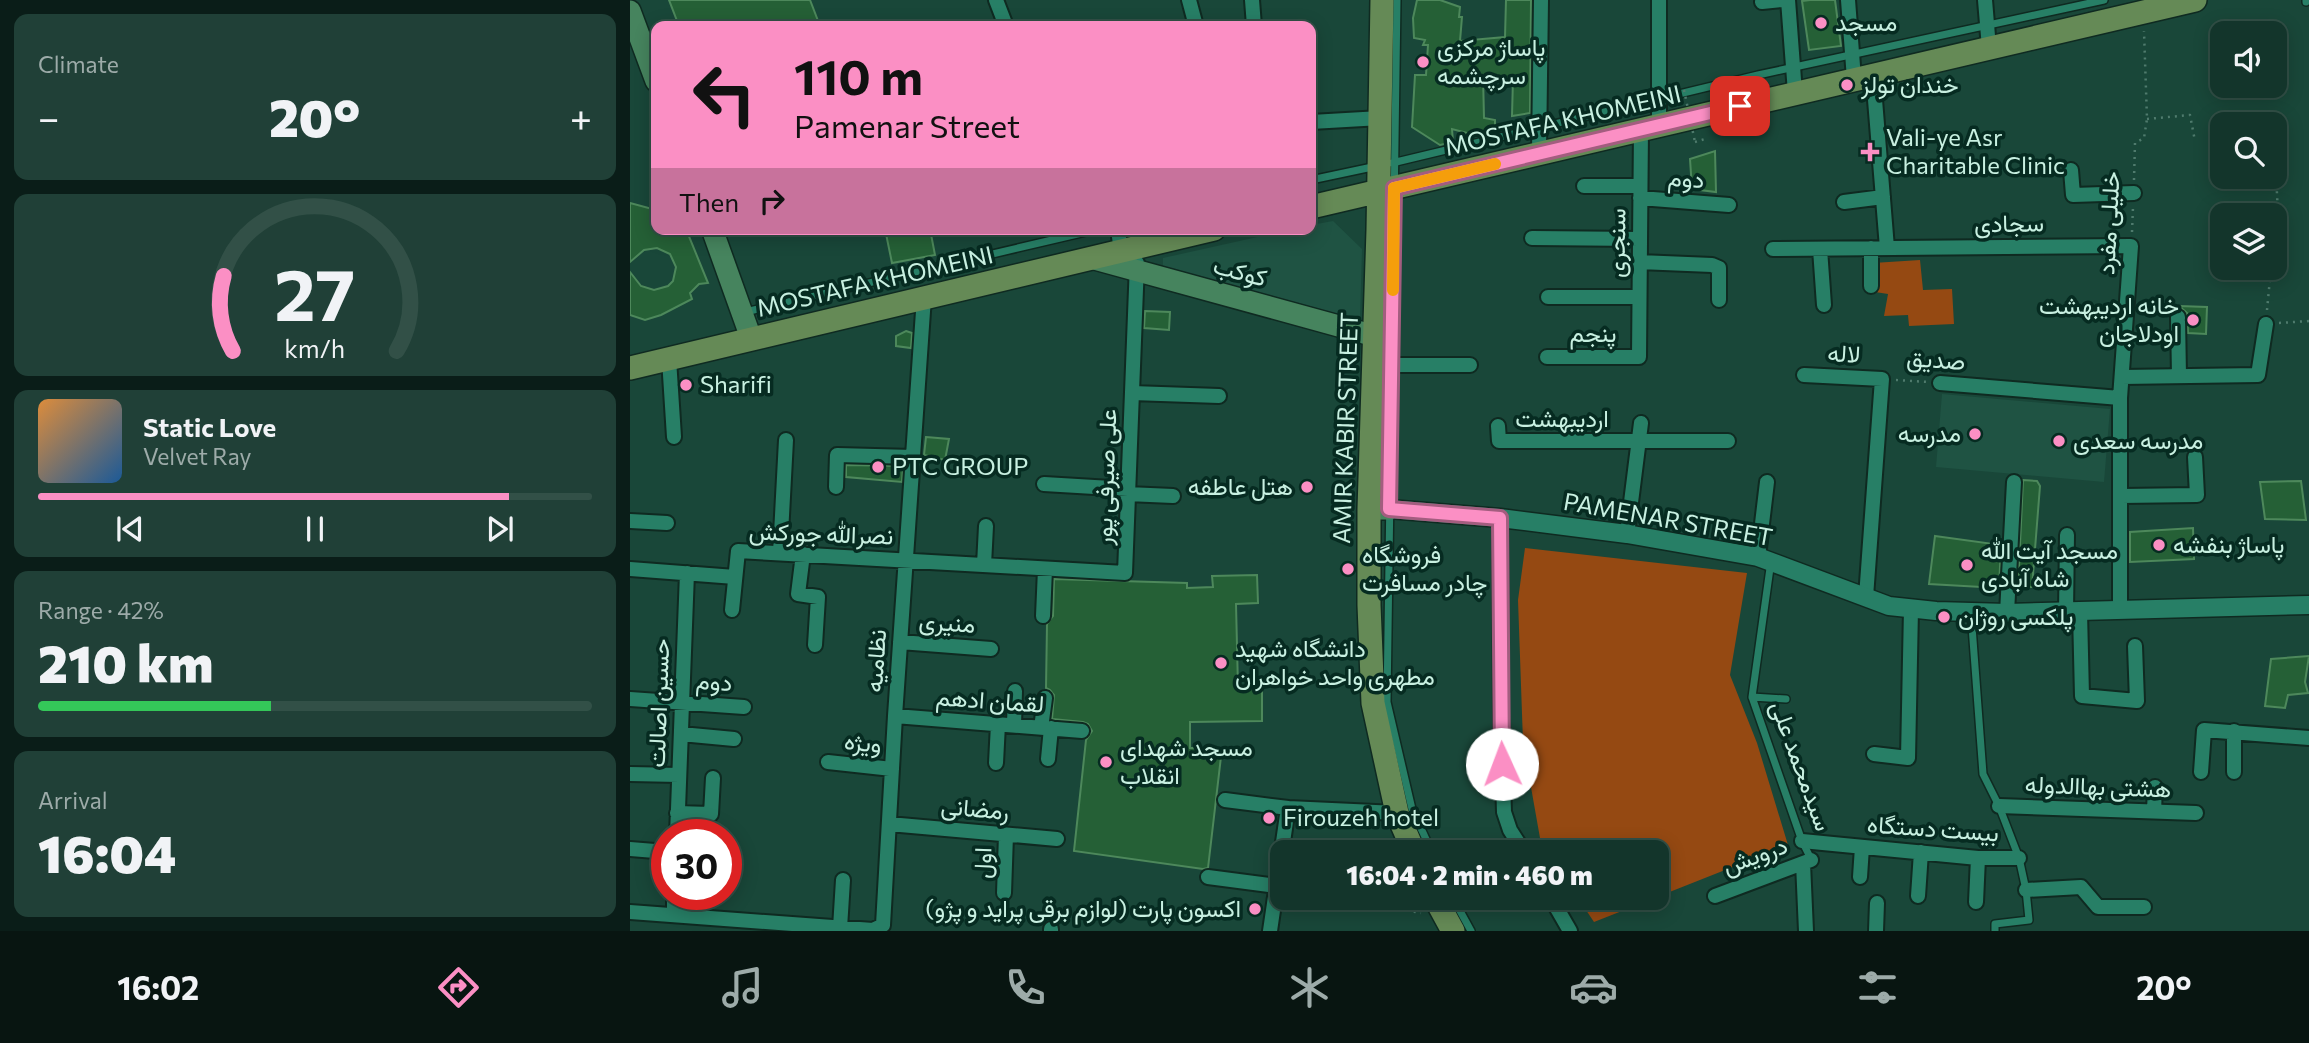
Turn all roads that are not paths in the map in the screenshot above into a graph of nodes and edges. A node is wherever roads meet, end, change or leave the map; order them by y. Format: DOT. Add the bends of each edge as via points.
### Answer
graph roads {
  1 [pos="996,0"];
  2 [pos="1189,0"];
  3 [pos="1252,0"];
  4 [pos="1382,0"];
  5 [pos="1397,0"];
  6 [pos="1541,0"];
  7 [pos="1659,0"];
  8 [pos="1781,0"];
  9 [pos="1788,0"];
  10 [pos="1848,0"];
  11 [pos="1984,0"];
  12 [pos="2195,0"];
  13 [pos="1762,2"];
  14 [pos="2112,6"];
  15 [pos="631,16"];
  16 [pos="1004,21"];
  17 [pos="1195,21"];
  18 [pos="1254,21"];
  19 [pos="1988,37"];
  20 [pos="1852,55"];
  21 [pos="651,68"];
  22 [pos="1793,68"];
  23 [pos="1864,77"];
  24 [pos="1795,93"];
  25 [pos="1659,99"];
  26 [pos="1381,118"];
  27 [pos="1316,122"];
  28 [pos="1650,127"];
  29 [pos="1539,128"];
  30 [pos="1539,153"];
  31 [pos="1387,164"];
  32 [pos="2071,170"];
  33 [pos="1316,179"];
  34 [pos="1584,186"];
  35 [pos="1387,189"];
  36 [pos="1640,192"];
  37 [pos="2134,193"];
  38 [pos="1883,197"];
  39 [pos="1844,202"];
  40 [pos="1729,205"];
  41 [pos="1316,206"];
  42 [pos="714,235"];
  43 [pos="1074,235"];
  44 [pos="1176,235"];
  45 [pos="1532,239"];
  46 [pos="1640,239"];
  47 [pos="1125,243"];
  48 [pos="2131,246"];
  49 [pos="1871,248"];
  50 [pos="1887,248"];
  51 [pos="1773,249"];
  52 [pos="1821,249"];
  53 [pos="1091,258"];
  54 [pos="1639,262"];
  55 [pos="1137,271"];
  56 [pos="1871,286"];
  57 [pos="924,297"];
  58 [pos="1548,297"];
  59 [pos="1639,297"];
  60 [pos="1719,300"];
  61 [pos="1824,305"];
  62 [pos="742,313"];
  63 [pos="2178,317"];
  64 [pos="2266,324"];
  65 [pos="1375,336"];
  66 [pos="751,338"];
  67 [pos="1547,356"];
  68 [pos="1639,357"];
  69 [pos="669,359"];
  70 [pos="1392,365"];
  71 [pos="1470,365"];
  72 [pos="630,368"];
  73 [pos="1804,375"];
  74 [pos="2179,376"];
  75 [pos="2122,377"];
  76 [pos="1882,379"];
  77 [pos="1940,383"];
  78 [pos="1132,393"];
  79 [pos="1219,396"];
  80 [pos="2120,398"];
  81 [pos="1641,423"];
  82 [pos="1498,426"];
  83 [pos="674,436"];
  84 [pos="786,440"];
  85 [pos="1728,441"];
  86 [pos="1638,442"];
  87 [pos="913,457"];
  88 [pos="2195,457"];
  89 [pos="1767,482"];
  90 [pos="2014,482"];
  91 [pos="1044,484"];
  92 [pos="836,487"];
  93 [pos="1128,491"];
  94 [pos="1173,496"];
  95 [pos="2121,496"];
  96 [pos="1379,509"];
  97 [pos="1500,518"];
  98 [pos="630,521"];
  99 [pos="667,523"];
  100 [pos="986,526"];
  101 [pos="1627,534"];
  102 [pos="2067,535"];
  103 [pos="780,553"];
  104 [pos="803,554"];
  105 [pos="1765,559"];
  106 [pos="905,560"];
  107 [pos="984,565"];
  108 [pos="630,569"];
  109 [pos="1045,569"];
  110 [pos="687,573"];
  111 [pos="735,577"];
  112 [pos="1867,597"];
  113 [pos="2309,605"];
  114 [pos="1911,609"];
  115 [pos="732,610"];
  116 [pos="2120,611"];
  117 [pos="1971,612"];
  118 [pos="2073,612"];
  119 [pos="2007,613"];
  120 [pos="1043,616"];
  121 [pos="900,642"];
  122 [pos="815,645"];
  123 [pos="2135,646"];
  124 [pos="991,649"];
  125 [pos="1014,691"];
  126 [pos="1752,697"];
  127 [pos="1045,698"];
  128 [pos="1786,698"];
  129 [pos="630,699"];
  130 [pos="682,703"];
  131 [pos="744,707"];
  132 [pos="895,716"];
  133 [pos="998,724"];
  134 [pos="1014,725"];
  135 [pos="1046,728"];
  136 [pos="1082,731"];
  137 [pos="2234,732"];
  138 [pos="681,734"];
  139 [pos="2309,738"];
  140 [pos="734,739"];
  141 [pos="1874,754"];
  142 [pos="1048,759"];
  143 [pos="828,762"];
  144 [pos="996,763"];
  145 [pos="892,769"];
  146 [pos="2201,772"];
  147 [pos="2234,772"];
  148 [pos="630,774"];
  149 [pos="679,775"];
  150 [pos="713,778"];
  151 [pos="2155,787"];
  152 [pos="1224,800"];
  153 [pos="1999,806"];
  154 [pos="1288,808"];
  155 [pos="2154,811"];
  156 [pos="677,813"];
  157 [pos="1397,813"];
  158 [pos="2196,813"];
  159 [pos="677,819"];
  160 [pos="889,824"];
  161 [pos="1006,835"];
  162 [pos="1057,839"];
  163 [pos="1283,840"];
  164 [pos="1409,840"];
  165 [pos="1426,840"];
  166 [pos="1517,840"];
  167 [pos="1802,841"];
  168 [pos="1863,847"];
  169 [pos="630,849"];
  170 [pos="651,851"];
  171 [pos="1920,852"];
  172 [pos="1978,858"];
  173 [pos="2019,858"];
  174 [pos="1807,861"];
  175 [pos="1208,877"];
  176 [pos="1860,877"];
  177 [pos="843,880"];
  178 [pos="1270,885"];
  179 [pos="2026,890"];
  180 [pos="1004,893"];
  181 [pos="1715,896"];
  182 [pos="1917,896"];
  183 [pos="1976,902"];
  184 [pos="1877,903"];
  185 [pos="2144,907"];
  186 [pos="674,910"];
  187 [pos="1273,910"];
  188 [pos="1558,910"];
  189 [pos="1446,911"];
  190 [pos="630,912"];
  191 [pos="674,915"];
  192 [pos="790,927"];
  193 [pos="840,928"];
  194 [pos="1270,931"];
  195 [pos="1471,931"];
  196 [pos="1570,931"];
  197 [pos="1806,931"];
  198 [pos="1876,931"];
  199 [pos="1995,931"];
  1 -- 16 [label="street"];
  2 -- 17 [label="street"];
  3 -- 18 [label="street"];
  4 -- 26 [label="main road, AMIR KABIR STREET"];
  5 -- 31 [label="lane"];
  6 -- 29 [label="street"];
  7 -- 25 [label="street, سنجری"];
  8 -- 13 [label="street"];
  9 -- 22 [label="street"];
  10 -- 20 [label="street"];
  11 -- 19 [label="street"];
  12 -- 14 [label="main road, MOSTAFA KHOMEINI" via="2144,12"];
  14 -- 19 [label="main road, MOSTAFA KHOMEINI"];
  15 -- 21 [label="main road"];
  19 -- 20 [label="lane"];
  19 -- 23 [label="main road, MOSTAFA KHOMEINI"];
  20 -- 22 [label="lane"];
  20 -- 23 [label="street"];
  22 -- 24 [label="street"];
  22 -- 25 [label="lane"];
  23 -- 24 [label="main road, MOSTAFA KHOMEINI"];
  23 -- 38 [label="street"];
  24 -- 28 [label="main road, MOSTAFA KHOMEINI"];
  25 -- 28 [label="street, سنجری"];
  25 -- 29 [label="lane"];
  26 -- 27 [label="street"];
  26 -- 31 [label="main road, AMIR KABIR STREET"];
  28 -- 30 [label="main road, MOSTAFA KHOMEINI"];
  28 -- 36 [label="street, سنجری"];
  29 -- 30 [label="street"];
  29 -- 31 [label="lane"];
  30 -- 35 [label="main road, MOSTAFA KHOMEINI"];
  31 -- 33 [label="lane"];
  31 -- 35 [label="main road, AMIR KABIR STREET"];
  32 -- 37 [label="street" via="2073,195"];
  34 -- 36 [label="street, دوم"];
  35 -- 41 [label="main road, MOSTAFA KHOMEINI"];
  35 -- 65 [label="main road, AMIR KABIR STREET"];
  35 -- 70 [label="lane"];
  36 -- 40 [label="street, دوم"];
  36 -- 46 [label="street, سنجری"];
  38 -- 39 [label="street"];
  38 -- 50 [label="street"];
  42 -- 62 [label="main road"];
  43 -- 62 [label="lane"];
  44 -- 47 [label="main road, MOSTAFA KHOMEINI"];
  45 -- 46 [label="street"];
  46 -- 54 [label="street, سنجری"];
  47 -- 53 [label="main road, MOSTAFA KHOMEINI"];
  47 -- 55 [label="street, علی صیرفی پور"];
  48 -- 50 [label="street, سجادی"];
  48 -- 75 [label="street, خلیلی مفرد"];
  49 -- 50 [label="street, سجادی"];
  49 -- 52 [label="street, سجادی"];
  49 -- 56 [label="street"];
  51 -- 52 [label="street, سجادی"];
  52 -- 61 [label="street"];
  53 -- 55 [label="main road, کوکب"];
  53 -- 57 [label="main road, MOSTAFA KHOMEINI"];
  54 -- 59 [label="street, سنجری"];
  54 -- 60 [label="street" via="1719,268"];
  55 -- 65 [label="main road, کوکب"];
  55 -- 78 [label="street, علی صیرفی پور"];
  57 -- 66 [label="main road, MOSTAFA KHOMEINI"];
  57 -- 87 [label="street, نظامیه"];
  58 -- 59 [label="street"];
  59 -- 68 [label="street, سنجری"];
  62 -- 66 [label="main road"];
  63 -- 74 [label="street"];
  64 -- 74 [label="street" via="2258,375"];
  65 -- 96 [label="main road, AMIR KABIR STREET"];
  66 -- 69 [label="main road, MOSTAFA KHOMEINI"];
  67 -- 68 [label="street, پنجم"];
  69 -- 72 [label="main road, MOSTAFA KHOMEINI"];
  69 -- 83 [label="street"];
  70 -- 71 [label="street"];
  70 -- 96 [label="lane"];
  73 -- 76 [label="street, لاله"];
  74 -- 75 [label="street"];
  75 -- 80 [label="street, خلیلی مفرد"];
  76 -- 112 [label="street, صدیق"];
  77 -- 80 [label="street, صدیق"];
  78 -- 79 [label="street"];
  78 -- 93 [label="street, علی صیرفی پور"];
  80 -- 95 [label="street, خلیلی مفرد"];
  81 -- 86 [label="street, اردیبهشت"];
  82 -- 86 [label="street, اردیبهشت" via="1499,441"];
  84 -- 103 [label="street"];
  85 -- 86 [label="street, اردیبهشت"];
  86 -- 101 [label="street, اردیبهشت"];
  87 -- 92 [label="street" via="837,455"];
  87 -- 106 [label="street, نظامیه"];
  88 -- 95 [label="street" via="2197,495"];
  89 -- 105 [label="street"];
  90 -- 119 [label="street"];
  91 -- 93 [label="street"];
  93 -- 94 [label="street"];
  93 -- 109 [label="street, علی صیرفی پور" via="1125,573"];
  95 -- 116 [label="street, خلیلی مفرد"];
  96 -- 97 [label="street, PAMENAR STREET"];
  96 -- 157 [label="main road, AMIR KABIR STREET" via="1369,605 1373,703"];
  96 -- 165 [label="lane" via="1387,702 1412,809"];
  97 -- 101 [label="street, PAMENAR STREET"];
  97 -- 166 [label="street" via="1504,812"];
  98 -- 99 [label="street"];
  100 -- 107 [label="street"];
  101 -- 105 [label="street, PAMENAR STREET"];
  102 -- 118 [label="street"];
  103 -- 104 [label="street, نصرالله جورکش"];
  103 -- 111 [label="street, نصرالله جورکش" via="738,551"];
  104 -- 106 [label="street, نصرالله جورکش"];
  104 -- 122 [label="street" via="798,594 818,597"];
  105 -- 112 [label="street, PAMENAR STREET"];
  105 -- 126 [label="lane, سیدمحمد علی"];
  106 -- 107 [label="street, علی صیرفی پور"];
  106 -- 121 [label="street, نظامیه"];
  107 -- 109 [label="street, علی صیرفی پور"];
  108 -- 110 [label="street, نصرالله جورکش"];
  109 -- 120 [label="street"];
  110 -- 111 [label="street, نصرالله جورکش"];
  110 -- 130 [label="street, حسین اصالت"];
  111 -- 115 [label="street"];
  112 -- 114 [label="street, PAMENAR STREET"];
  113 -- 116 [label="street, PAMENAR STREET"];
  114 -- 117 [label="street, PAMENAR STREET"];
  114 -- 141 [label="street" via="1908,758"];
  116 -- 118 [label="street, PAMENAR STREET"];
  117 -- 119 [label="street, PAMENAR STREET"];
  117 -- 153 [label="lane" via="1981,764"];
  118 -- 119 [label="street, PAMENAR STREET"];
  118 -- 123 [label="street" via="2082,696 2137,701"];
  121 -- 124 [label="street, منیری"];
  121 -- 132 [label="street, نظامیه"];
  125 -- 134 [label="street"];
  126 -- 128 [label="lane"];
  126 -- 167 [label="lane, سیدمحمد علی"];
  127 -- 135 [label="street"];
  129 -- 130 [label="street, دوم"];
  130 -- 131 [label="street, دوم"];
  130 -- 138 [label="street, حسین اصالت"];
  132 -- 133 [label="street, لقمان ادهم"];
  132 -- 145 [label="street, نظامیه"];
  133 -- 134 [label="street, لقمان ادهم"];
  133 -- 144 [label="street"];
  134 -- 135 [label="street, لقمان ادهم"];
  135 -- 136 [label="street, لقمان ادهم"];
  135 -- 142 [label="street"];
  137 -- 139 [label="street"];
  137 -- 146 [label="street" via="2204,730"];
  137 -- 147 [label="street"];
  138 -- 140 [label="street"];
  138 -- 149 [label="street, حسین اصالت"];
  143 -- 145 [label="street, ویژه"];
  145 -- 160 [label="street, نظامیه"];
  148 -- 149 [label="street"];
  149 -- 156 [label="street, حسین اصالت"];
  150 -- 156 [label="street" via="711,814"];
  151 -- 155 [label="street"];
  152 -- 154 [label="street"];
  153 -- 155 [label="street, هشتی بهاالدوله"];
  153 -- 173 [label="lane"];
  154 -- 157 [label="street"];
  154 -- 163 [label="street"];
  155 -- 158 [label="street, هشتی بهاالدوله"];
  156 -- 159 [label="street, حسین اصالت"];
  157 -- 164 [label="main road, AMIR KABIR STREET"];
  160 -- 161 [label="street, رمضانی"];
  160 -- 193 [label="street, نظامیه" via="883,925 873,930"];
  161 -- 162 [label="street, رمضانی"];
  161 -- 180 [label="street, اول"];
  167 -- 168 [label="street, بیست دستگاه"];
  167 -- 174 [label="lane, سیدمحمد علی"];
  168 -- 171 [label="street, بیست دستگاه"];
  168 -- 176 [label="street"];
  169 -- 170 [label="street"];
  171 -- 172 [label="street, بیست دستگاه"];
  171 -- 182 [label="street"];
  172 -- 173 [label="street, بیست دستگاه"];
  172 -- 183 [label="street"];
  173 -- 179 [label="lane"];
  174 -- 181 [label="street, درویش"];
  174 -- 197 [label="street, سیدمحمد علی"];
  175 -- 178 [label="street"];
  177 -- 193 [label="street"];
  179 -- 185 [label="street" via="2081,887 2098,906"];
  179 -- 199 [label="lane" via="2029,920 1995,924"];
  184 -- 198 [label="street"];
  186 -- 191 [label="street"];
  187 -- 194 [label="street"];
  188 -- 196 [label="street"];
  189 -- 195 [label="lane"];
  190 -- 191 [label="street, نظامیه"];
  191 -- 192 [label="street, نظامیه"];
  192 -- 193 [label="street, نظامیه"];
}
